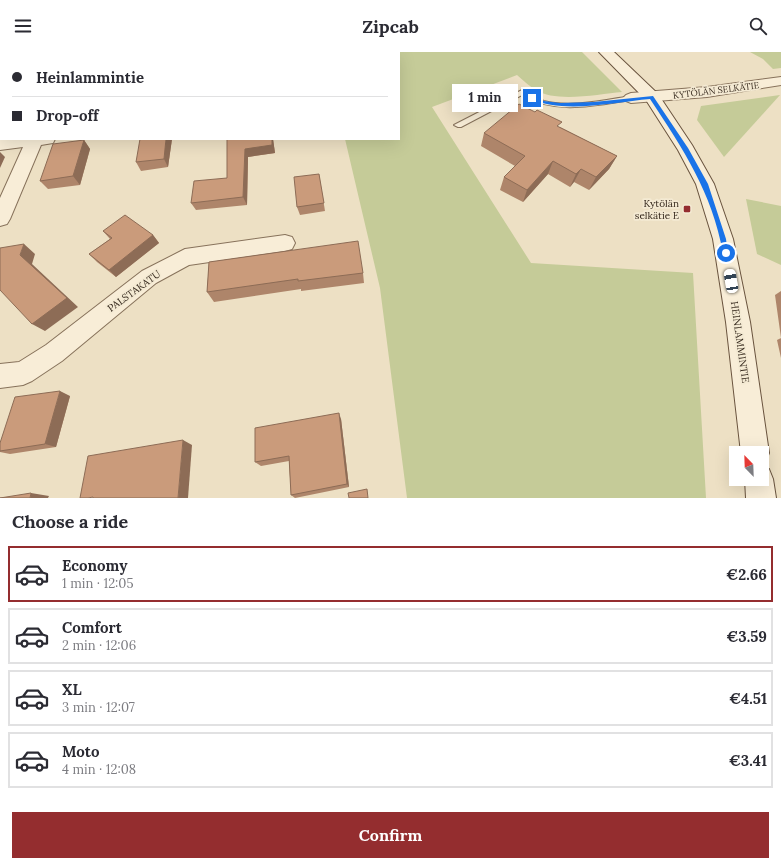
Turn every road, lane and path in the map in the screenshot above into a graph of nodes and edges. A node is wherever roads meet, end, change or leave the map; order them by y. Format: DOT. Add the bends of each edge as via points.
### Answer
graph roads {
  1 [pos="606,52"];
  2 [pos="779,84"];
  3 [pos="652,97"];
  4 [pos="631,98"];
  5 [pos="458,125"];
  6 [pos="42,140"];
  7 [pos="0,144"];
  8 [pos="0,219"];
  9 [pos="285,243"];
  10 [pos="0,376"];
  11 [pos="754,446"];
  12 [pos="760,486"];
  13 [pos="761,498"];
  1 -- 3 [label="street, HEINLAMMINTIE"];
  2 -- 3 [label="street, KYTÖLÄN SELKÄTIE"];
  3 -- 4 [label="street, KYTÖLÄN SELKÄTIE"];
  3 -- 11 [label="street, HEINLAMMINTIE" via="705,184 723,239 738,322"];
  4 -- 5 [label="lane" via="560,104 543,102 522,92"];
  6 -- 7 [label="street"];
  6 -- 8 [label="street"];
  9 -- 10 [label="street, PALSTAKATU" via="185,258 150,277 54,353 23,373"];
  12 -- 13 [label="street"];
}
